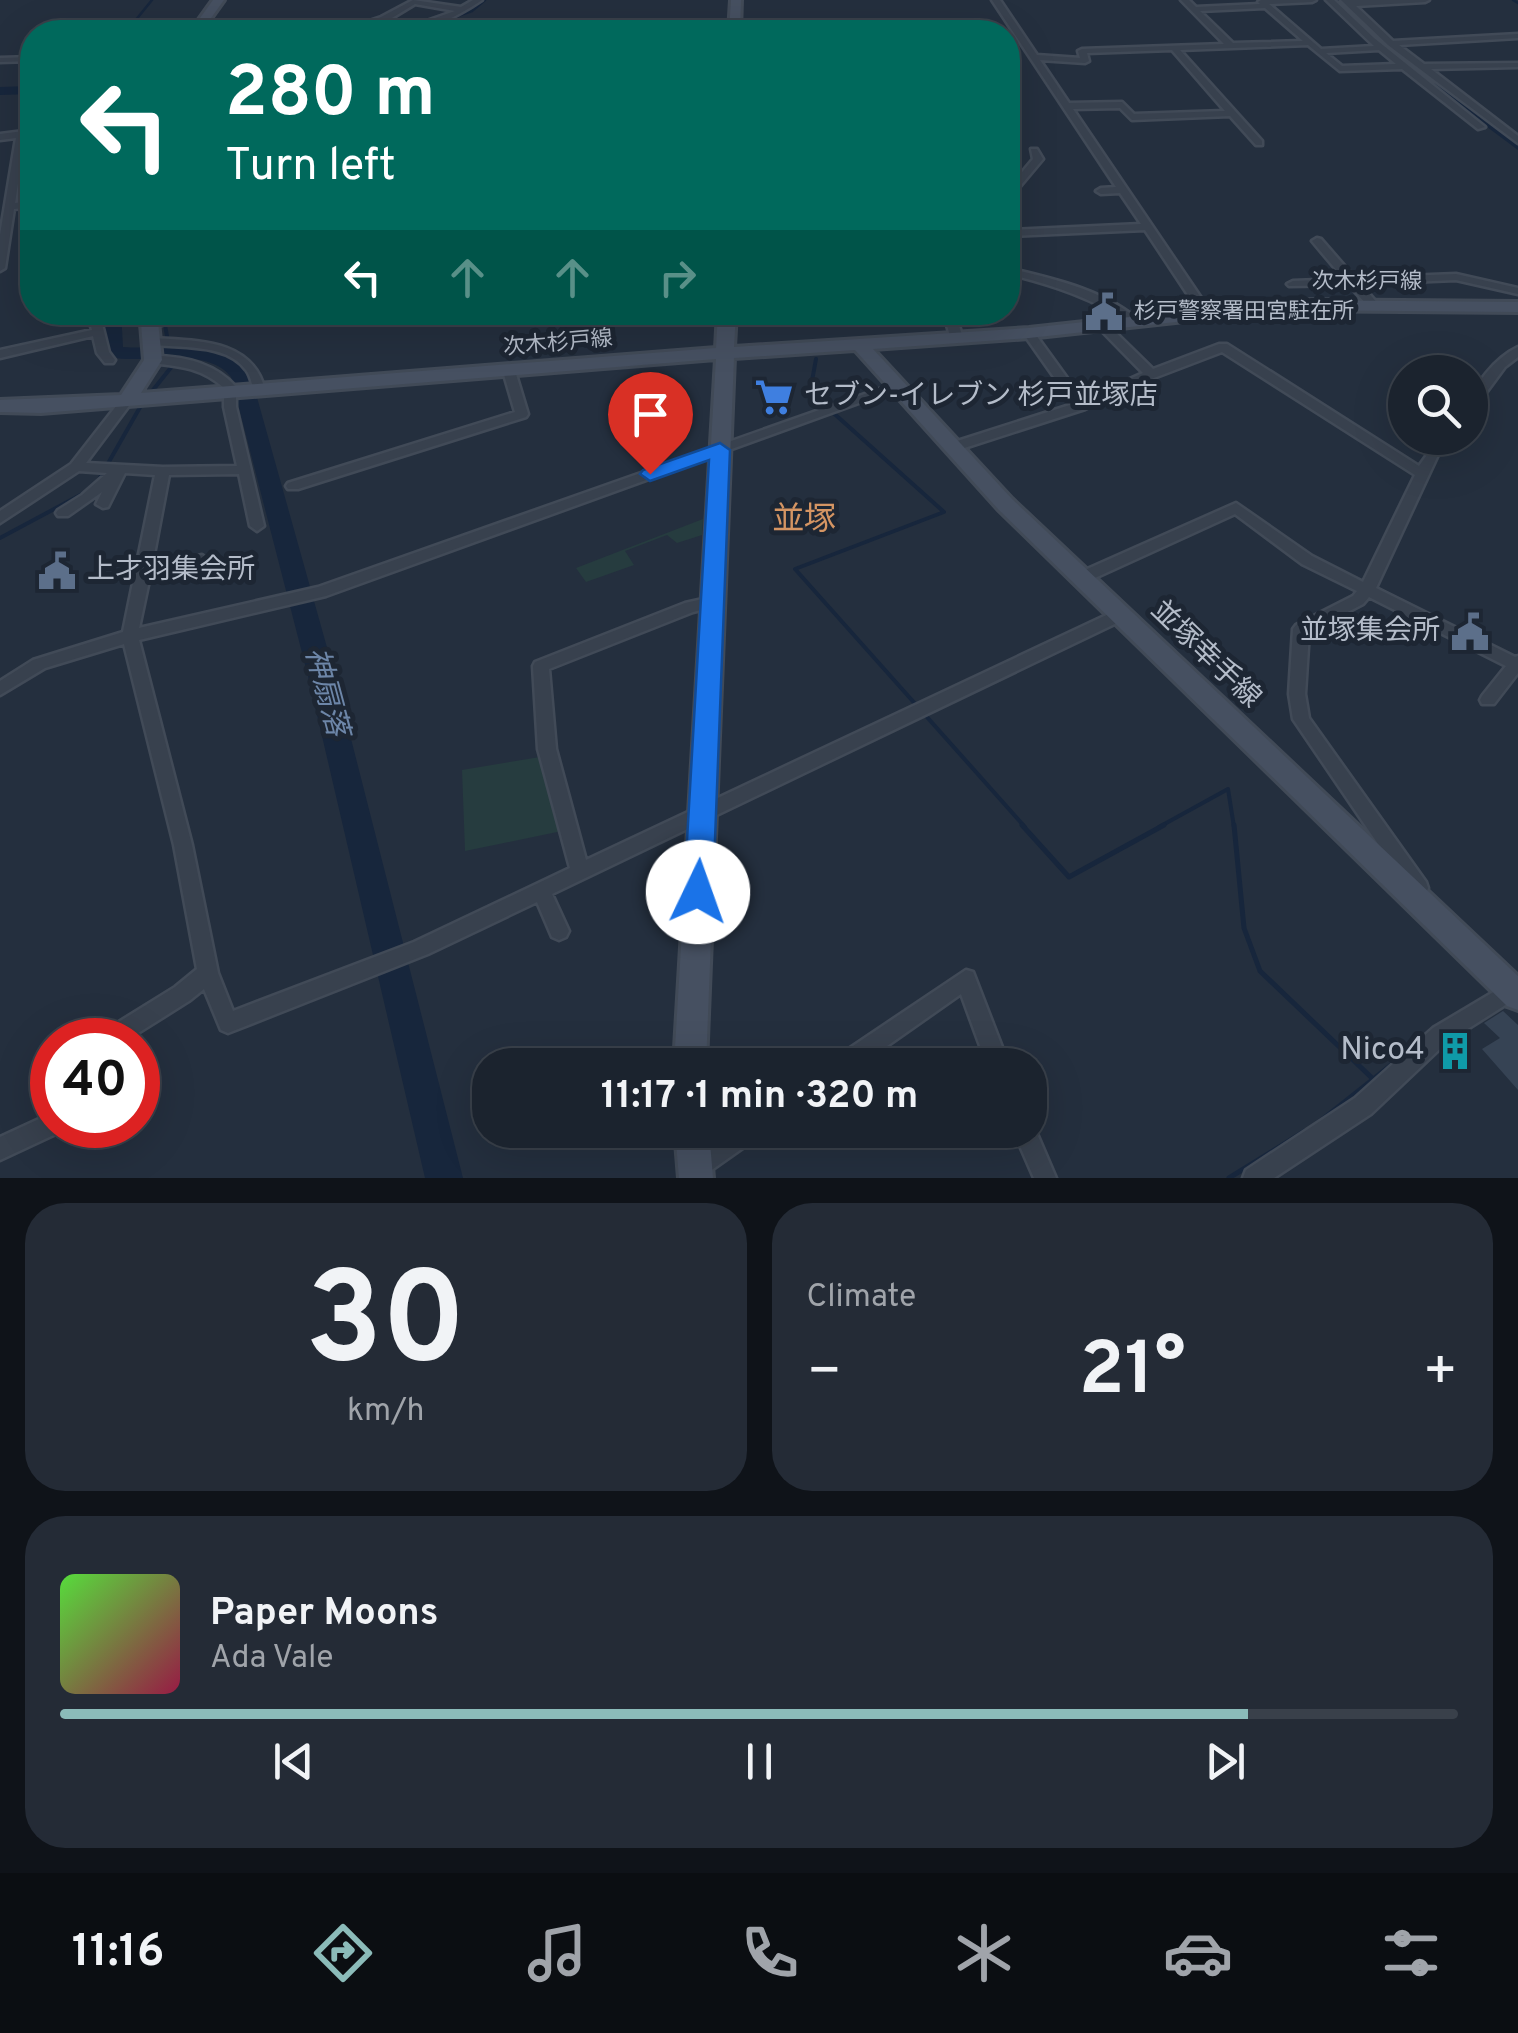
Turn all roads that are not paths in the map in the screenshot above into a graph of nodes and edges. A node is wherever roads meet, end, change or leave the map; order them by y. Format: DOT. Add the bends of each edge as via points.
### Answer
graph roads {
  1 [pos="492,0"];
  2 [pos="1186,0"];
  3 [pos="1282,0"];
  4 [pos="1312,0"];
  5 [pos="1330,0"];
  6 [pos="1426,0"];
  7 [pos="416,1"];
  8 [pos="1374,1"];
  9 [pos="1347,2"];
  10 [pos="474,6"];
  11 [pos="1267,6"];
  12 [pos="1194,9"];
  13 [pos="381,20"];
  14 [pos="434,20"];
  15 [pos="442,20"];
  16 [pos="1020,36"];
  17 [pos="1518,36"];
  18 [pos="1310,44"];
  19 [pos="1386,45"];
  20 [pos="1232,46"];
  21 [pos="1174,48"];
  22 [pos="1319,51"];
  23 [pos="1034,57"];
  24 [pos="1518,65"];
  25 [pos="1404,66"];
  26 [pos="1422,67"];
  27 [pos="1067,106"];
  28 [pos="1232,113"];
  29 [pos="1518,124"];
  30 [pos="1490,126"];
  31 [pos="1518,140"];
  32 [pos="1259,144"];
  33 [pos="1034,152"];
  34 [pos="20,154"];
  35 [pos="15,169"];
  36 [pos="0,171"];
  37 [pos="1020,181"];
  38 [pos="1124,190"];
  39 [pos="1101,191"];
  40 [pos="20,206"];
  41 [pos="9,207"];
  42 [pos="1150,228"];
  43 [pos="1020,233"];
  44 [pos="1,239"];
  45 [pos="1317,240"];
  46 [pos="0,268"];
  47 [pos="1020,273"];
  48 [pos="1352,282"];
  49 [pos="1293,284"];
  50 [pos="1518,291"];
  51 [pos="1372,304"];
  52 [pos="1518,306"];
  53 [pos="1206,314"];
  54 [pos="1136,323"];
  55 [pos="96,325"];
  56 [pos="176,325"];
  57 [pos="727,325"];
  58 [pos="952,325"];
  59 [pos="1103,326"];
  60 [pos="97,332"];
  61 [pos="1029,334"];
  62 [pos="150,335"];
  63 [pos="956,339"];
  64 [pos="178,344"];
  65 [pos="861,346"];
  66 [pos="726,353"];
  67 [pos="1517,353"];
  68 [pos="0,354"];
  69 [pos="109,360"];
  70 [pos="509,371"];
  71 [pos="1152,374"];
  72 [pos="1488,386"];
  73 [pos="897,387"];
  74 [pos="259,390"];
  75 [pos="230,392"];
  76 [pos="128,399"];
  77 [pos="0,406"];
  78 [pos="1081,406"];
  79 [pos="953,448"];
  80 [pos="720,450"];
  81 [pos="1432,455"];
  82 [pos="76,467"];
  83 [pos="119,469"];
  84 [pos="244,470"];
  85 [pos="162,471"];
  86 [pos="1424,475"];
  87 [pos="293,486"];
  88 [pos="103,504"];
  89 [pos="63,513"];
  90 [pos="0,518"];
  91 [pos="257,526"];
  92 [pos="202,560"];
  93 [pos="142,572"];
  94 [pos="1082,578"];
  95 [pos="1368,590"];
  96 [pos="712,602"];
  97 [pos="1120,614"];
  98 [pos="130,636"];
  99 [pos="1517,663"];
  100 [pos="0,689"];
  101 [pos="1488,700"];
  102 [pos="702,812"];
  103 [pos="580,871"];
  104 [pos="542,890"];
  105 [pos="1446,927"];
  106 [pos="559,931"];
  107 [pos="208,973"];
  108 [pos="1515,992"];
  109 [pos="143,1018"];
  110 [pos="691,1048"];
  111 [pos="867,1048"];
  112 [pos="992,1048"];
  113 [pos="30,1135"];
  114 [pos="693,1148"];
  115 [pos="726,1148"];
  116 [pos="1032,1148"];
  117 [pos="0,1149"];
  118 [pos="695,1173"];
  119 [pos="1044,1178"];
  120 [pos="1254,1178"];
  1 -- 10 [label="street"];
  2 -- 12 [label="street"];
  3 -- 4 [label="street"];
  3 -- 11 [label="street" via="1262,2"];
  5 -- 19 [label="street"];
  6 -- 8 [label="street"];
  7 -- 10 [label="street"];
  7 -- 13 [label="street"];
  8 -- 9 [label="street"];
  9 -- 19 [label="street"];
  10 -- 14 [label="street"];
  10 -- 15 [label="street"];
  11 -- 12 [label="street"];
  11 -- 18 [label="street"];
  12 -- 20 [label="street"];
  16 -- 23 [label="street"];
  17 -- 19 [label="street"];
  18 -- 20 [label="street"];
  18 -- 22 [label="street"];
  19 -- 22 [label="street"];
  19 -- 25 [label="street"];
  19 -- 26 [label="street"];
  20 -- 21 [label="street"];
  21 -- 23 [label="street" via="1082,50 1086,61"];
  21 -- 28 [label="street"];
  22 -- 25 [label="street" via="1340,69"];
  23 -- 27 [label="street"];
  24 -- 26 [label="street"];
  25 -- 30 [label="street"];
  26 -- 30 [label="street"];
  27 -- 28 [label="street" via="1122,104 1132,116"];
  27 -- 38 [label="street"];
  28 -- 32 [label="street"];
  29 -- 30 [label="street"];
  30 -- 31 [label="street"];
  33 -- 37 [label="street" via="1038,159"];
  34 -- 35 [label="street"];
  35 -- 36 [label="street"];
  35 -- 41 [label="street"];
  38 -- 39 [label="street"];
  38 -- 42 [label="street"];
  40 -- 41 [label="street"];
  41 -- 44 [label="street"];
  42 -- 43 [label="street"];
  42 -- 53 [label="street"];
  44 -- 46 [label="street"];
  45 -- 48 [label="street"];
  47 -- 54 [label="street" via="1064,284"];
  48 -- 49 [label="street"];
  48 -- 50 [label="street" via="1456,276"];
  48 -- 51 [label="street"];
  51 -- 52 [label="main road, 次木杉戸線"];
  51 -- 53 [label="main road, 次木杉戸線"];
  53 -- 54 [label="main road, 次木杉戸線"];
  54 -- 59 [label="main road, 次木杉戸線"];
  55 -- 60 [label="street"];
  56 -- 64 [label="street"];
  57 -- 66 [label="main road"];
  58 -- 63 [label="street"];
  59 -- 61 [label="main road, 次木杉戸線"];
  59 -- 71 [label="street"];
  60 -- 68 [label="street"];
  60 -- 69 [label="street"];
  61 -- 63 [label="main road, 次木杉戸線"];
  61 -- 78 [label="street"];
  62 -- 64 [label="street"];
  62 -- 75 [label="street" via="166,359 210,371"];
  62 -- 76 [label="main road"];
  63 -- 65 [label="main road, 次木杉戸線"];
  64 -- 74 [label="street" via="243,362"];
  65 -- 66 [label="main road, 次木杉戸線"];
  65 -- 73 [label="main road, 並塚幸手線"];
  66 -- 70 [label="main road, 次木杉戸線"];
  66 -- 80 [label="main road"];
  67 -- 72 [label="street"];
  70 -- 74 [label="main road, 次木杉戸線"];
  70 -- 87 [label="street" via="522,414"];
  71 -- 78 [label="street"];
  71 -- 86 [label="street" via="1223,347"];
  73 -- 79 [label="main road, 並塚幸手線"];
  73 -- 80 [label="street"];
  74 -- 75 [label="main road, 次木杉戸線"];
  75 -- 76 [label="main road"];
  75 -- 84 [label="street"];
  76 -- 77 [label="main road"];
  76 -- 82 [label="street"];
  78 -- 79 [label="street"];
  79 -- 94 [label="main road, 並塚幸手線"];
  80 -- 96 [label="main road"];
  80 -- 98 [label="street" via="321,592"];
  81 -- 86 [label="street"];
  82 -- 83 [label="street"];
  82 -- 90 [label="street"];
  83 -- 85 [label="street"];
  83 -- 88 [label="street"];
  83 -- 89 [label="street"];
  84 -- 85 [label="street"];
  84 -- 91 [label="street"];
  85 -- 93 [label="street"];
  86 -- 95 [label="street"];
  92 -- 93 [label="street"];
  93 -- 98 [label="street"];
  94 -- 95 [label="street" via="1236,508 1306,560"];
  94 -- 97 [label="main road, 並塚幸手線"];
  95 -- 99 [label="street"];
  95 -- 105 [label="street" via="1301,628 1302,719"];
  96 -- 102 [label="main road"];
  96 -- 103 [label="street" via="541,666 546,749"];
  97 -- 102 [label="street"];
  97 -- 105 [label="main road, 並塚幸手線"];
  98 -- 100 [label="street" via="40,664"];
  98 -- 107 [label="street"];
  99 -- 101 [label="street"];
  102 -- 103 [label="street"];
  102 -- 110 [label="main road"];
  103 -- 104 [label="street"];
  104 -- 106 [label="street"];
  104 -- 107 [label="street" via="422,948 228,1023"];
  105 -- 108 [label="main road, 並塚幸手線"];
  107 -- 109 [label="street"];
  108 -- 120 [label="street" via="1440,1035 1364,1106"];
  111 -- 112 [label="street" via="966,979"];
  113 -- 117 [label="street"];
  114 -- 118 [label="main road"];
  115 -- 118 [label="street"];
  116 -- 119 [label="street"];
}
